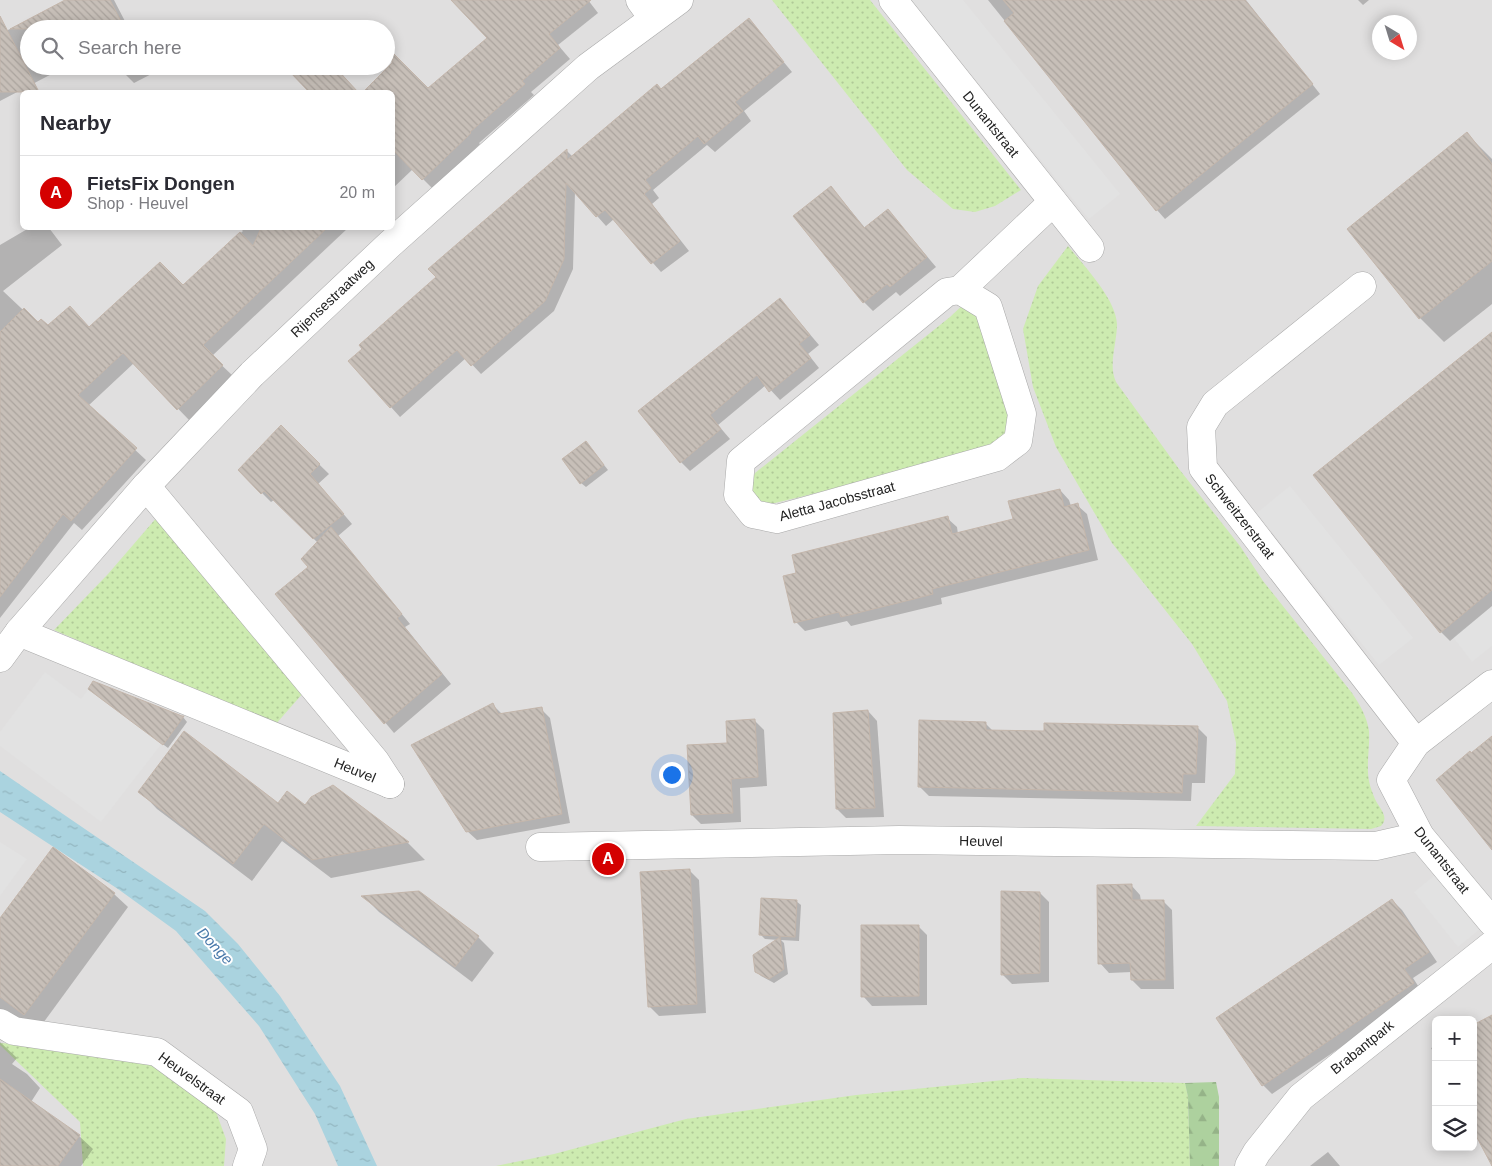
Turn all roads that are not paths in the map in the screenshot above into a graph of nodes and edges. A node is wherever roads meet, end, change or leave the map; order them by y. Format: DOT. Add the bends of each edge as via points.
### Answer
graph roads {
  1 [pos="679,0"];
  2 [pos="893,0"];
  3 [pos="646,9"];
  4 [pos="1053,202"];
  5 [pos="1090,248"];
  6 [pos="1362,286"];
  7 [pos="960,290"];
  8 [pos="146,486"];
  9 [pos="19,632"];
  10 [pos="0,658"];
  11 [pos="1492,684"];
  12 [pos="1416,743"];
  13 [pos="1420,836"];
  14 [pos="540,847"];
  15 [pos="1492,922"];
  16 [pos="1492,945"];
  17 [pos="0,1023"];
  18 [pos="247,1166"];
  19 [pos="1249,1166"];
  1 -- 3 [label="street, Rijensestraatweg"];
  2 -- 4 [label="street, Dunantstraat"];
  3 -- 8 [label="street, Rijensestraatweg" via="588,67 390,244 252,374"];
  4 -- 5 [label="street, Dunantstraat"];
  4 -- 7 [label="street, Aletta Jacobsstraat"];
  6 -- 12 [label="street, Schweitzerstraat" via="1214,404 1201,427 1203,468"];
  7 -- 7 [label="street, Aletta Jacobsstraat" via="947,292 741,461 738,495 753,514 777,519 997,457 1018,440 1022,414 988,307"];
  8 -- 9 [label="street, Rijensestraatweg"];
  8 -- 9 [label="street, Heuvel" via="375,761 390,784"];
  9 -- 10 [label="street"];
  11 -- 12 [label="street"];
  12 -- 13 [label="street, Dunantstraat" via="1391,780"];
  13 -- 14 [label="street, Heuvel" via="1376,846 899,840"];
  13 -- 15 [label="street, Dunantstraat"];
  16 -- 19 [label="street, Brabantpark" via="1301,1097"];
  17 -- 18 [label="street, Heuvelstraat" via="14,1031 158,1052 239,1112 253,1149"];
}
